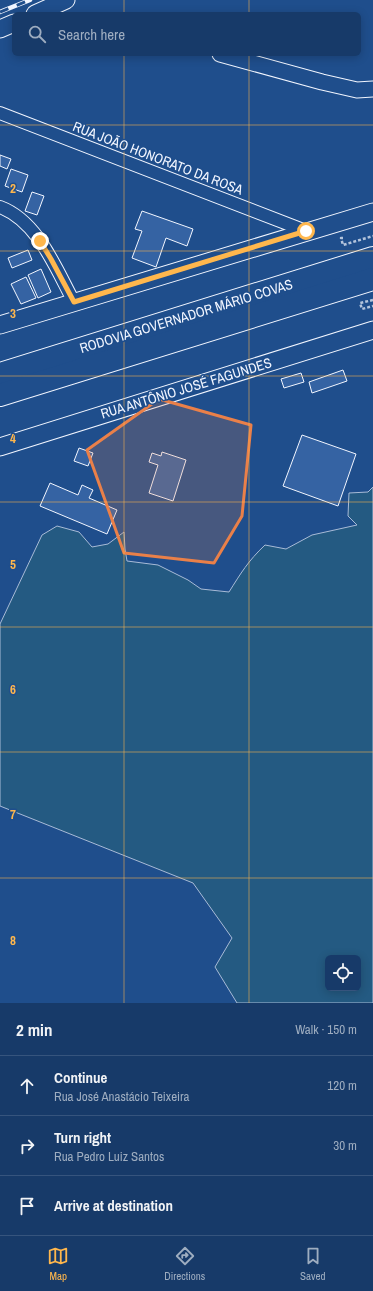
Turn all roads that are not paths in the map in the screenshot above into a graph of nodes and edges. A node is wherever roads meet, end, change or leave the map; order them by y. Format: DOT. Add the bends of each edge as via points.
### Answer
graph roads {
  1 [pos="66,0"];
  2 [pos="39,12"];
  3 [pos="12,24"];
  4 [pos="0,29"];
  5 [pos="228,56"];
  6 [pos="373,89"];
  7 [pos="0,114"];
  8 [pos="0,207"];
  9 [pos="373,212"];
  10 [pos="306,231"];
  11 [pos="373,258"];
  12 [pos="373,279"];
  13 [pos="74,302"];
  14 [pos="0,325"];
  15 [pos="373,330"];
  16 [pos="0,374"];
  17 [pos="0,395"];
  18 [pos="0,447"];
  1 -- 2 [label="main road"];
  3 -- 4 [label="main road"];
  5 -- 6 [label="street" via="357,90"];
  7 -- 10 [label="street, RUA JOÃO HONORATO DA ROSA"];
  8 -- 13 [label="street" via="20,218 30,228 51,259"];
  9 -- 10 [label="main road"];
  10 -- 13 [label="main road"];
  11 -- 16 [label="highway, RODOVIA GOVERNADOR MÁRIO COVAS"];
  12 -- 17 [label="highway, RODOVIA GOVERNADOR MÁRIO COVAS"];
  13 -- 14 [label="main road"];
  15 -- 18 [label="main road, RUA ANTÔNIO JOSÉ FAGUNDES"];
}
